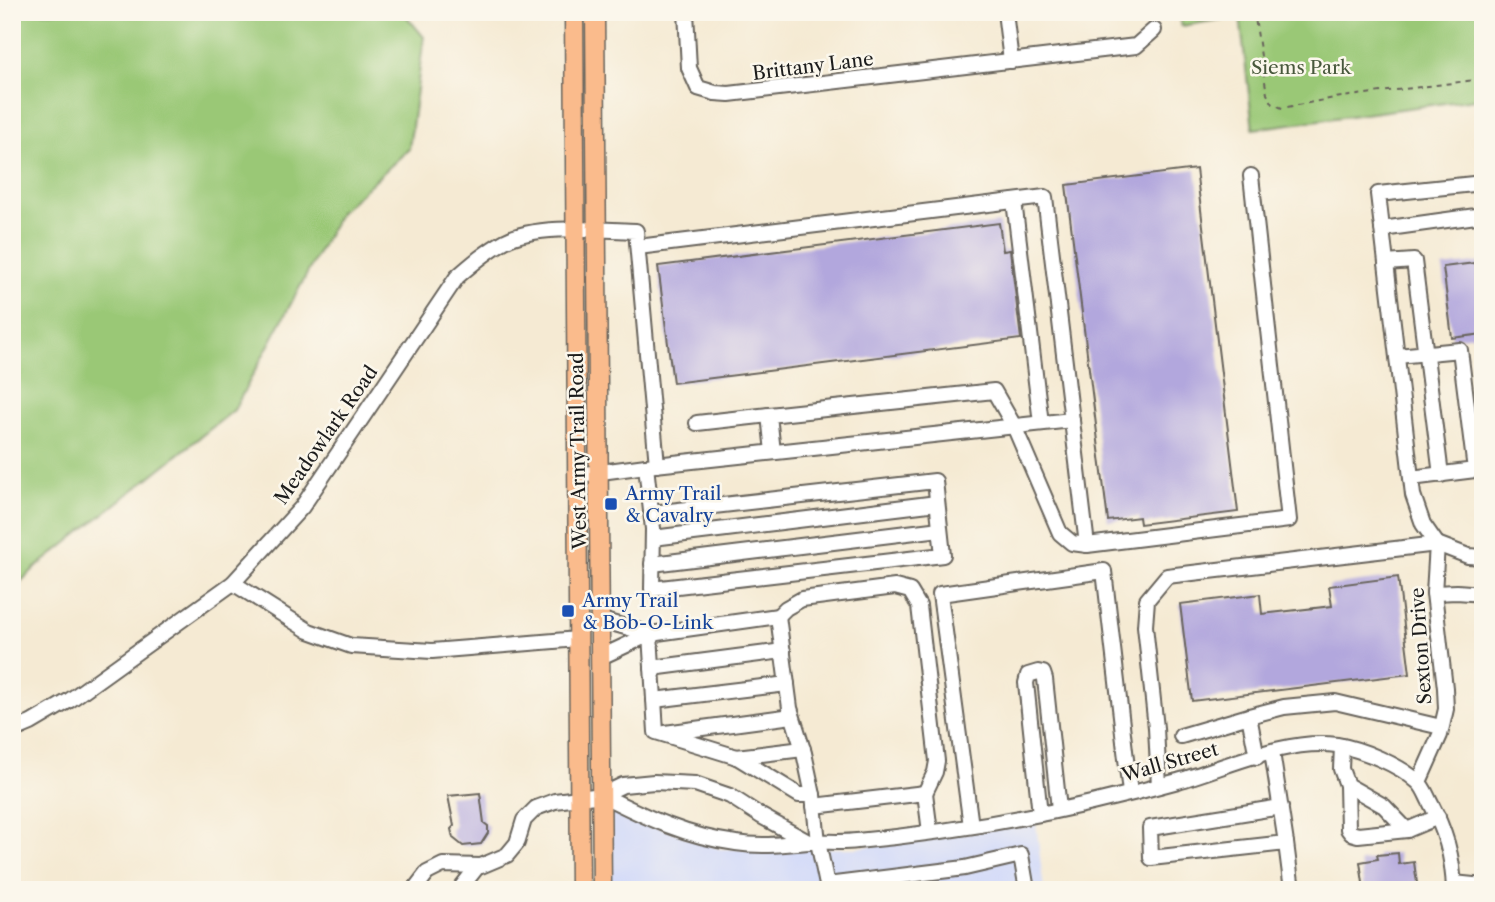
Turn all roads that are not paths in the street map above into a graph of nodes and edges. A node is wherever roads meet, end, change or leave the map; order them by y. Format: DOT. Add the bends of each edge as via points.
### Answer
graph roads {
  1 [pos="574,12"];
  2 [pos="595,12"];
  3 [pos="686,12"];
  4 [pos="1005,12"];
  5 [pos="1154,30"];
  6 [pos="1011,61"];
  7 [pos="1251,176"];
  8 [pos="1483,183"];
  9 [pos="1014,201"];
  10 [pos="1483,215"];
  11 [pos="1382,229"];
  12 [pos="596,230"];
  13 [pos="576,231"];
  14 [pos="638,247"];
  15 [pos="1386,263"];
  16 [pos="1426,354"];
  17 [pos="1397,356"];
  18 [pos="769,415"];
  19 [pos="1072,420"];
  20 [pos="697,423"];
  21 [pos="1041,423"];
  22 [pos="1014,426"];
  23 [pos="773,452"];
  24 [pos="652,465"];
  25 [pos="599,472"];
  26 [pos="578,475"];
  27 [pos="1441,475"];
  28 [pos="1411,478"];
  29 [pos="937,503"];
  30 [pos="652,513"];
  31 [pos="940,528"];
  32 [pos="653,538"];
  33 [pos="1437,544"];
  34 [pos="1087,545"];
  35 [pos="1483,557"];
  36 [pos="652,564"];
  37 [pos="233,583"];
  38 [pos="1434,593"];
  39 [pos="1483,594"];
  40 [pos="778,616"];
  41 [pos="601,620"];
  42 [pos="650,634"];
  43 [pos="578,639"];
  44 [pos="783,651"];
  45 [pos="601,657"];
  46 [pos="652,668"];
  47 [pos="787,684"];
  48 [pos="654,700"];
  49 [pos="792,716"];
  50 [pos="1249,716"];
  51 [pos="1049,721"];
  52 [pos="1030,724"];
  53 [pos="1441,727"];
  54 [pos="12,731"];
  55 [pos="659,734"];
  56 [pos="1181,736"];
  57 [pos="1342,746"];
  58 [pos="803,749"];
  59 [pos="1272,752"];
  60 [pos="736,757"];
  61 [pos="1257,757"];
  62 [pos="1419,782"];
  63 [pos="1347,785"];
  64 [pos="1159,786"];
  65 [pos="925,793"];
  66 [pos="1130,793"];
  67 [pos="602,795"];
  68 [pos="579,797"];
  69 [pos="814,800"];
  70 [pos="1281,807"];
  71 [pos="1059,809"];
  72 [pos="1040,814"];
  73 [pos="1438,817"];
  74 [pos="971,826"];
  75 [pos="1407,830"];
  76 [pos="930,832"];
  77 [pos="813,842"];
  78 [pos="1286,843"];
  79 [pos="478,866"];
  80 [pos="1483,886"];
  81 [pos="827,887"];
  82 [pos="1454,887"];
  83 [pos="414,890"];
  84 [pos="459,890"];
  85 [pos="580,890"];
  86 [pos="602,890"];
  87 [pos="1027,890"];
  88 [pos="1292,890"];
  1 -- 13 [label="main road, West Army Trail Road"];
  2 -- 12 [label="main road, West Army Trail Road"];
  3 -- 6 [label="street, Brittany Lane" via="689,68 698,88 715,93 764,92"];
  4 -- 6 [label="street"];
  5 -- 6 [label="street, Brittany Lane" via="1136,46"];
  7 -- 34 [label="street" via="1289,520"];
  8 -- 11 [label="street" via="1378,194"];
  9 -- 14 [label="street"];
  9 -- 19 [label="street" via="1045,197"];
  9 -- 21 [label="street"];
  10 -- 11 [label="street"];
  11 -- 15 [label="street"];
  12 -- 13 [label="street, Meadowlark Road"];
  12 -- 14 [label="street, Meadowlark Road" via="636,232"];
  12 -- 25 [label="main road, West Army Trail Road"];
  13 -- 26 [label="main road, West Army Trail Road"];
  13 -- 37 [label="street, Meadowlark Road" via="531,232 507,239 457,277 302,507"];
  14 -- 24 [label="street"];
  15 -- 16 [label="street" via="1414,261"];
  15 -- 17 [label="street"];
  16 -- 17 [label="street"];
  16 -- 27 [label="street"];
  16 -- 27 [label="street" via="1460,351 1475,470"];
  17 -- 28 [label="street"];
  18 -- 20 [label="street"];
  18 -- 22 [label="street" via="994,391"];
  18 -- 23 [label="street"];
  19 -- 21 [label="street"];
  19 -- 34 [label="street"];
  21 -- 22 [label="street"];
  22 -- 23 [label="street"];
  22 -- 34 [label="street" via="1060,533 1072,543"];
  23 -- 24 [label="street"];
  24 -- 25 [label="street"];
  24 -- 30 [label="street"];
  25 -- 26 [label="street"];
  25 -- 41 [label="main road, West Army Trail Road"];
  26 -- 43 [label="main road, West Army Trail Road"];
  27 -- 28 [label="street"];
  28 -- 33 [label="street" via="1423,524"];
  29 -- 30 [label="street" via="935,481"];
  29 -- 31 [label="street"];
  29 -- 32 [label="street"];
  30 -- 32 [label="street"];
  31 -- 36 [label="street"];
  31 -- 36 [label="street" via="943,555 652,589"];
  32 -- 36 [label="street"];
  33 -- 35 [label="street"];
  33 -- 38 [label="street, Sexton Drive"];
  33 -- 64 [label="street" via="1167,576 1147,600 1145,626"];
  37 -- 43 [label="street" via="309,631 351,646 432,651"];
  37 -- 54 [label="street, Meadowlark Road" via="70,700"];
  38 -- 39 [label="street"];
  38 -- 53 [label="street, Sexton Drive" via="1446,698"];
  40 -- 42 [label="street"];
  40 -- 44 [label="street"];
  40 -- 65 [label="street" via="802,599 895,587 911,591 919,606 937,761"];
  41 -- 42 [label="street"];
  41 -- 45 [label="main road, West Army Trail Road"];
  42 -- 45 [label="street"];
  42 -- 46 [label="street"];
  43 -- 68 [label="main road, West Army Trail Road"];
  44 -- 46 [label="street"];
  44 -- 47 [label="street"];
  45 -- 67 [label="main road, West Army Trail Road"];
  46 -- 48 [label="street"];
  47 -- 48 [label="street"];
  47 -- 49 [label="street"];
  48 -- 55 [label="street"];
  49 -- 55 [label="street"];
  49 -- 58 [label="street"];
  50 -- 53 [label="street" via="1335,702"];
  50 -- 56 [label="street"];
  50 -- 61 [label="street"];
  51 -- 52 [label="street"];
  51 -- 52 [label="street" via="1043,673 1033,672 1026,683"];
  51 -- 71 [label="street"];
  52 -- 72 [label="street"];
  53 -- 62 [label="street, Sexton Drive"];
  55 -- 60 [label="street"];
  57 -- 59 [label="street, Wall Street" via="1308,745"];
  57 -- 62 [label="street, Wall Street" via="1371,754"];
  57 -- 63 [label="street" via="1341,769"];
  58 -- 60 [label="street"];
  58 -- 69 [label="street"];
  59 -- 61 [label="street, Wall Street"];
  59 -- 70 [label="street"];
  60 -- 69 [label="street"];
  61 -- 64 [label="street, Wall Street"];
  62 -- 73 [label="street"];
  63 -- 75 [label="street" via="1384,806"];
  63 -- 75 [label="street" via="1351,833"];
  64 -- 66 [label="street, Wall Street"];
  65 -- 69 [label="street"];
  65 -- 76 [label="street"];
  66 -- 71 [label="street, Wall Street"];
  66 -- 74 [label="street" via="1104,571 940,594"];
  67 -- 68 [label="street, Wall Street"];
  67 -- 77 [label="street, Wall Street" via="683,831 736,844"];
  67 -- 77 [label="street, Wall Street" via="623,785 695,784 730,796"];
  67 -- 86 [label="main road, West Army Trail Road"];
  68 -- 79 [label="street, Wall Street" via="536,808 524,820 517,843 507,855"];
  68 -- 85 [label="main road, West Army Trail Road"];
  69 -- 77 [label="street"];
  70 -- 78 [label="street"];
  70 -- 78 [label="street" via="1150,828 1151,858"];
  71 -- 72 [label="street, Wall Street"];
  72 -- 74 [label="street, Wall Street"];
  73 -- 75 [label="street"];
  73 -- 82 [label="street" via="1449,845"];
  74 -- 76 [label="street, Wall Street"];
  76 -- 77 [label="street, Wall Street" via="855,842"];
  77 -- 81 [label="street"];
  78 -- 88 [label="street"];
  79 -- 83 [label="street" via="443,865 427,873"];
  79 -- 84 [label="street"];
  80 -- 82 [label="street"];
  81 -- 87 [label="street" via="965,868 1021,855"];
}
